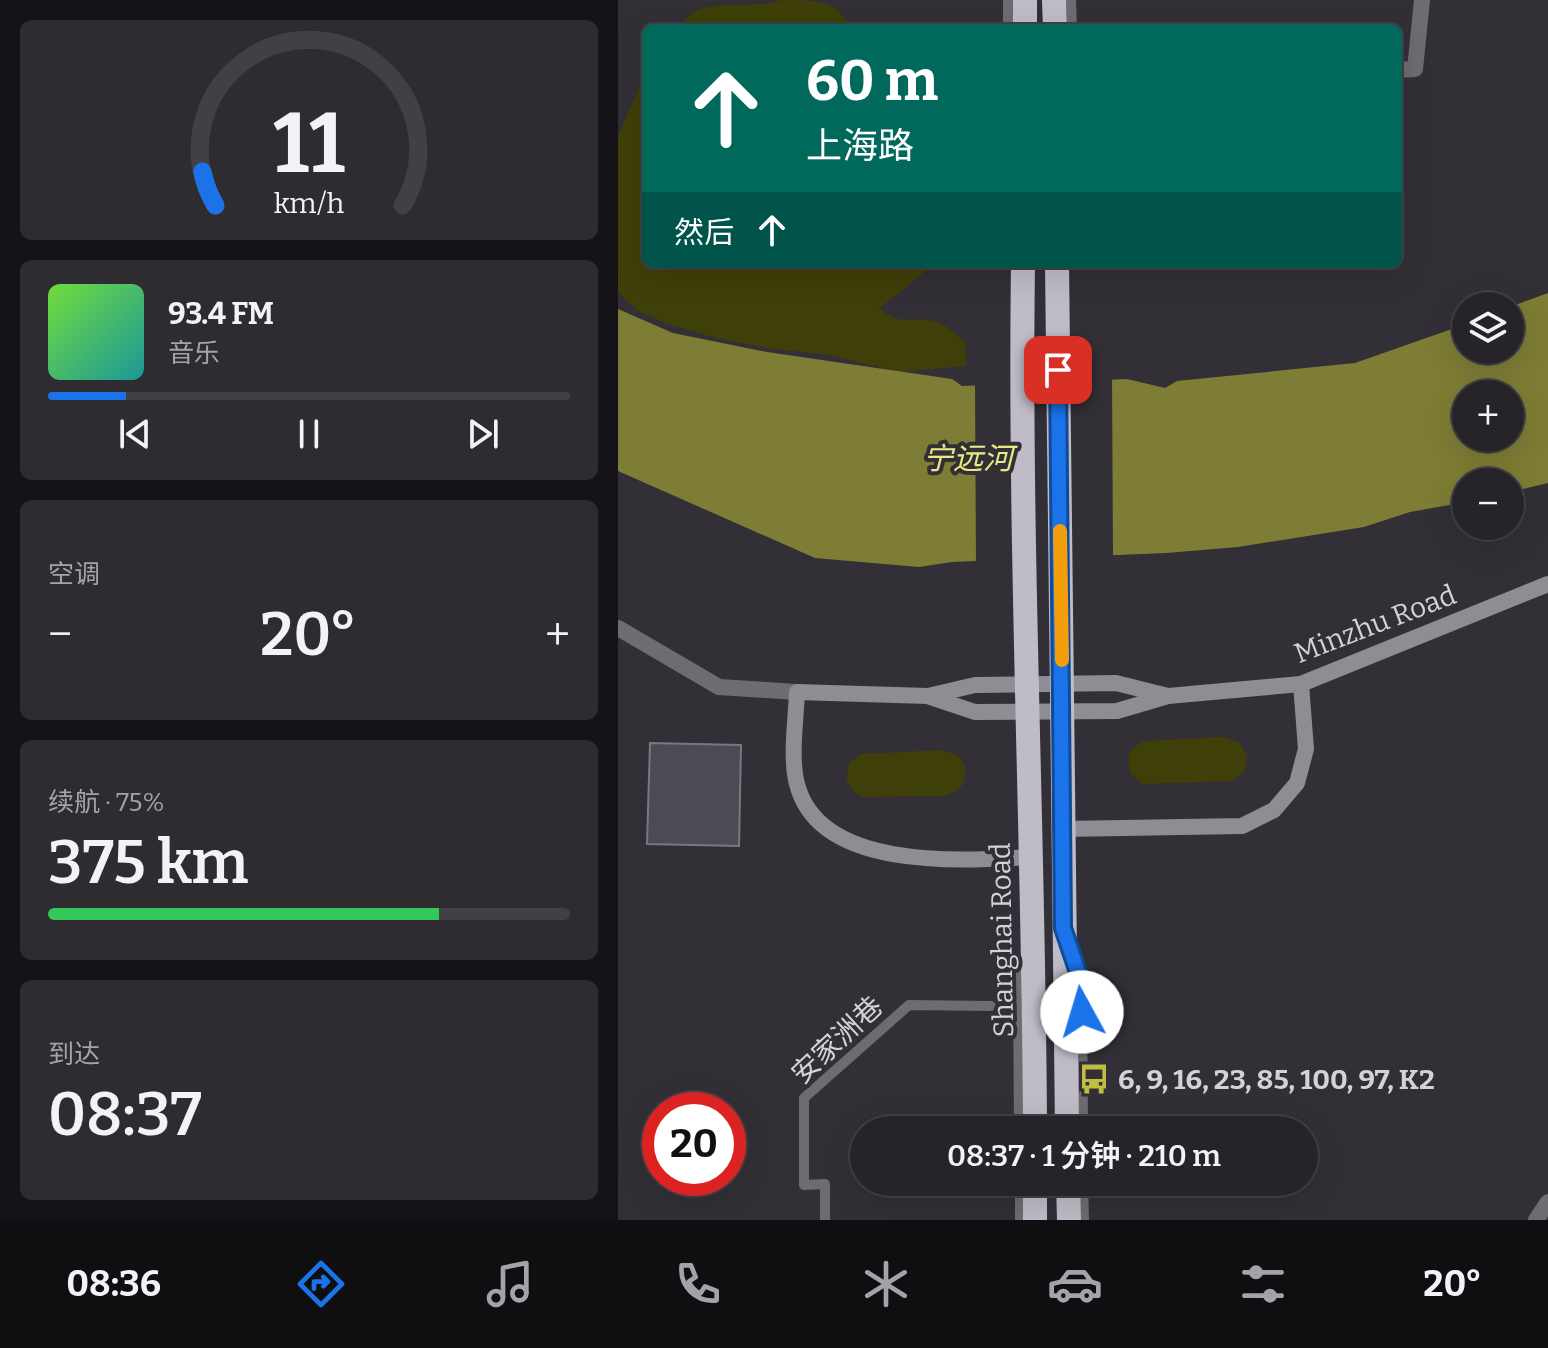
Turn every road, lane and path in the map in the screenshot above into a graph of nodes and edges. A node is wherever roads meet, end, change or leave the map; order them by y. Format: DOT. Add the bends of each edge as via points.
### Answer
graph roads {
  1 [pos="1008,0"];
  2 [pos="1025,0"];
  3 [pos="1054,0"];
  4 [pos="1071,0"];
  5 [pos="1422,0"];
  6 [pos="1008,24"];
  7 [pos="1025,24"];
  8 [pos="1055,24"];
  9 [pos="1072,24"];
  10 [pos="1402,70"];
  11 [pos="1023,268"];
  12 [pos="1057,268"];
  13 [pos="1548,584"];
  14 [pos="618,628"];
  15 [pos="1301,684"];
  16 [pos="797,692"];
  17 [pos="928,696"];
  18 [pos="1168,696"];
  19 [pos="1063,829"];
  20 [pos="1031,857"];
  21 [pos="1063,928"];
  22 [pos="1034,929"];
  23 [pos="991,1006"];
  24 [pos="1019,1116"];
  25 [pos="1035,1116"];
  26 [pos="1067,1116"];
  27 [pos="1083,1116"];
  28 [pos="1020,1196"];
  29 [pos="1035,1196"];
  30 [pos="1068,1196"];
  31 [pos="1083,1196"];
  32 [pos="1548,1202"];
  33 [pos="825,1220"];
  34 [pos="1020,1220"];
  35 [pos="1035,1220"];
  36 [pos="1069,1220"];
  37 [pos="1084,1220"];
  38 [pos="1536,1220"];
  1 -- 6 [label="lane"];
  2 -- 7 [label="highway"];
  3 -- 8 [label="highway"];
  4 -- 9 [label="lane"];
  5 -- 10 [label="street" via="1415,69"];
  11 -- 20 [label="highway, Shanghai Road"];
  12 -- 19 [label="highway"];
  13 -- 15 [label="street, Minzhu Road"];
  14 -- 16 [label="street" via="719,687"];
  15 -- 18 [label="street, Minzhu Road"];
  15 -- 19 [label="street" via="1306,749 1297,783 1274,810 1242,826"];
  16 -- 17 [label="street"];
  16 -- 20 [label="street" via="797,784 811,815 837,837 900,855"];
  17 -- 18 [label="street" via="975,685 1116,683"];
  17 -- 18 [label="street" via="975,712 1117,711"];
  19 -- 21 [label="highway"];
  20 -- 22 [label="highway, Shanghai Road"];
  21 -- 26 [label="highway"];
  21 -- 27 [label="lane" via="1082,984"];
  22 -- 24 [label="lane" via="1018,984"];
  22 -- 25 [label="highway, Shanghai Road"];
  23 -- 33 [label="lane, 安家洲巷" via="909,1005 804,1098 804,1185 825,1184"];
  28 -- 34 [label="lane"];
  29 -- 35 [label="highway"];
  30 -- 36 [label="highway"];
  31 -- 37 [label="lane"];
  32 -- 38 [label="street"];
}
